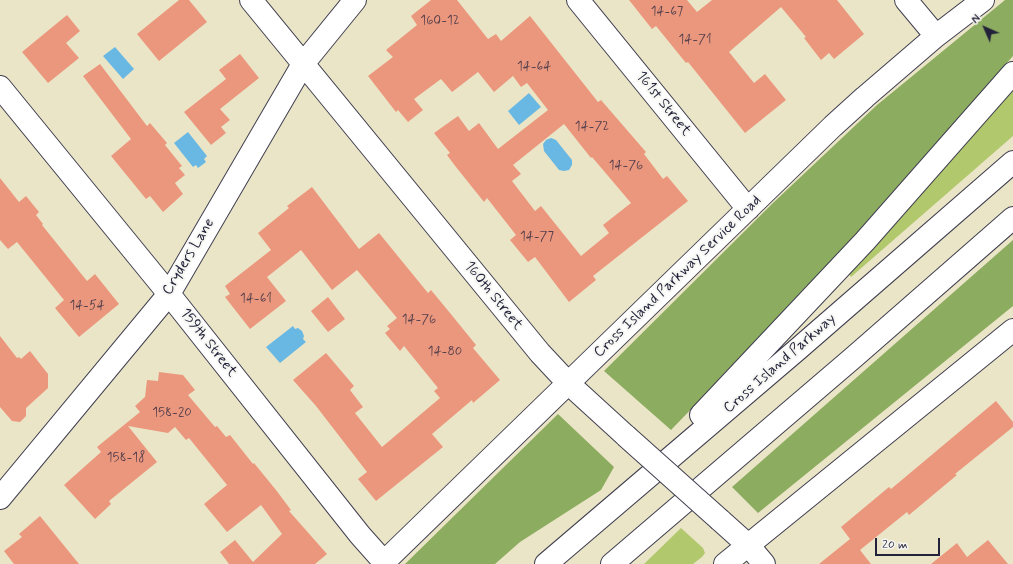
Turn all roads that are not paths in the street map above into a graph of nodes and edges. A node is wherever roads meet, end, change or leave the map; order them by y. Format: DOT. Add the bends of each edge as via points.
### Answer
graph roads {
  1 [pos="251,0"];
  2 [pos="354,0"];
  3 [pos="578,0"];
  4 [pos="906,0"];
  5 [pos="983,0"];
  6 [pos="936,36"];
  7 [pos="303,64"];
  8 [pos="1013,73"];
  9 [pos="0,87"];
  10 [pos="1013,162"];
  11 [pos="748,209"];
  12 [pos="1013,218"];
  13 [pos="169,294"];
  14 [pos="1013,330"];
  15 [pos="568,383"];
  16 [pos="3,487"];
  17 [pos="625,496"];
  18 [pos="749,546"];
  19 [pos="383,563"];
  20 [pos="546,564"];
  21 [pos="612,564"];
  22 [pos="725,564"];
  23 [pos="764,564"];
  1 -- 7 [label="main road, 160th Street"];
  2 -- 7 [label="main road, Cryders Lane"];
  3 -- 11 [label="main road, 161st Street"];
  4 -- 6 [label="main road"];
  5 -- 6 [label="main road, Cross Island Parkway Service Road"];
  6 -- 11 [label="main road, Cross Island Parkway Service Road" via="854,106"];
  7 -- 13 [label="main road, Cryders Lane"];
  7 -- 15 [label="main road, 160th Street" via="540,354"];
  8 -- 17 [label="main road" via="865,241"];
  9 -- 13 [label="main road, 159th Street"];
  10 -- 17 [label="main road, Cross Island Parkway"];
  11 -- 15 [label="main road, Cross Island Parkway Service Road"];
  12 -- 21 [label="main road"];
  13 -- 16 [label="main road, Cryders Lane"];
  13 -- 19 [label="main road, 159th Street"];
  14 -- 18 [label="main road"];
  15 -- 18 [label="main road, 160th Street, bridge"];
  15 -- 19 [label="main road, Cross Island Parkway Service Road"];
  17 -- 20 [label="main road, Cross Island Parkway"];
  18 -- 22 [label="main road"];
  18 -- 23 [label="main road, 160th Street"];
}
